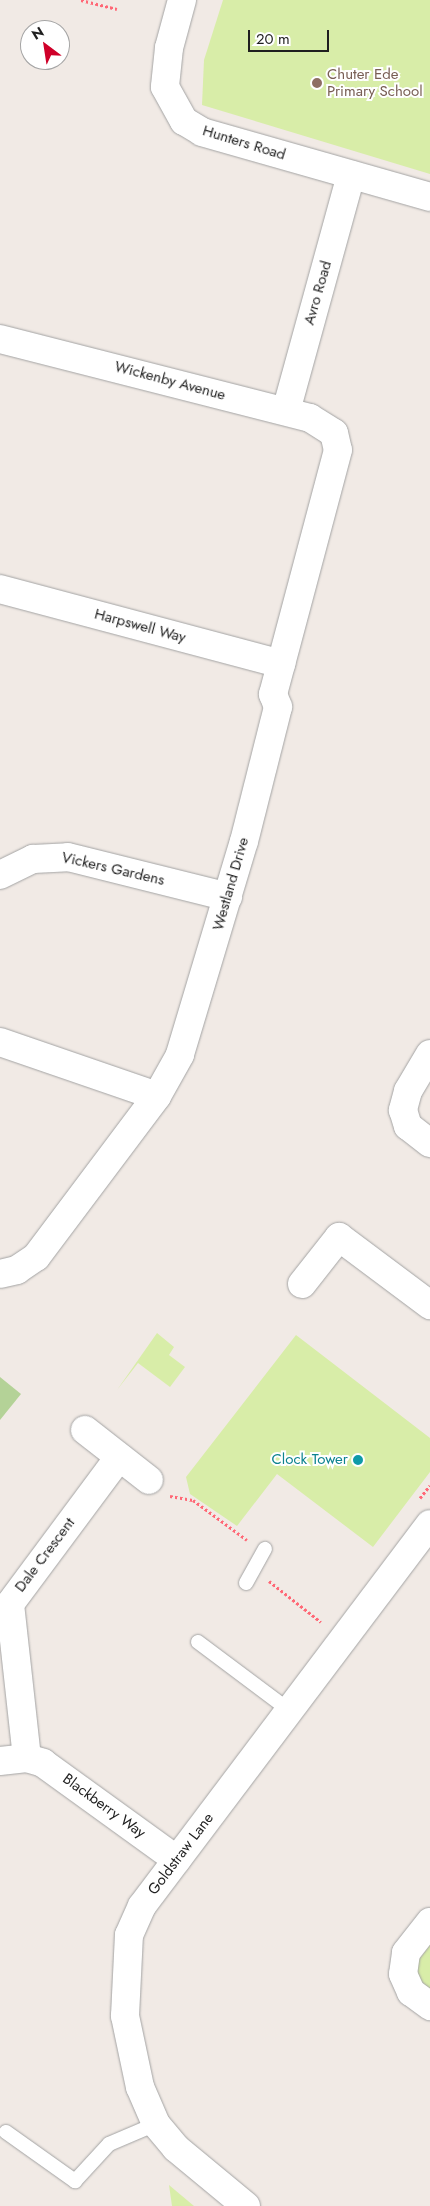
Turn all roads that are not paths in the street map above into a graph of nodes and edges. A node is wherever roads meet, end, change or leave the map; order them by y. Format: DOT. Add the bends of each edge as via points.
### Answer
graph roads {
  1 [pos="182,0"];
  2 [pos="351,175"];
  3 [pos="430,197"];
  4 [pos="0,339"];
  5 [pos="286,411"];
  6 [pos="334,433"];
  7 [pos="0,589"];
  8 [pos="280,664"];
  9 [pos="0,875"];
  10 [pos="228,897"];
  11 [pos="0,1042"];
  12 [pos="430,1054"];
  13 [pos="157,1096"];
  14 [pos="430,1143"];
  15 [pos="0,1274"];
  16 [pos="302,1284"];
  17 [pos="430,1305"];
  18 [pos="85,1430"];
  19 [pos="119,1457"];
  20 [pos="149,1480"];
  21 [pos="430,1524"];
  22 [pos="259,1547"];
  23 [pos="246,1583"];
  24 [pos="5,1604"];
  25 [pos="198,1642"];
  26 [pos="289,1710"];
  27 [pos="27,1758"];
  28 [pos="0,1761"];
  29 [pos="177,1860"];
  30 [pos="430,1922"];
  31 [pos="430,2006"];
  32 [pos="156,2124"];
  33 [pos="6,2132"];
  34 [pos="246,2206"];
  1 -- 2 [label="street, Hunters Road" via="169,48 165,87 184,121 202,132"];
  2 -- 3 [label="street, Hunters Road"];
  2 -- 5 [label="street, Avro Road"];
  4 -- 5 [label="street, Wickenby Avenue"];
  5 -- 6 [label="street, Wickenby Avenue" via="324,423"];
  6 -- 8 [label="street, Westland Drive" via="338,450"];
  7 -- 8 [label="street, Harpswell Way"];
  8 -- 10 [label="street, Westland Drive" via="272,694 278,707"];
  9 -- 10 [label="street, Vickers Gardens" via="33,858 68,856"];
  10 -- 13 [label="street, Westland Drive" via="180,1055"];
  11 -- 13 [label="street"];
  12 -- 14 [label="street" via="408,1091 403,1110 408,1126"];
  13 -- 15 [label="street, Westland Drive" via="36,1257 17,1270"];
  16 -- 17 [label="street" via="339,1237"];
  18 -- 19 [label="street"];
  19 -- 20 [label="street"];
  19 -- 24 [label="street, Dale Crescent"];
  21 -- 26 [label="street, Goldstraw Lane"];
  22 -- 23 [label="lane"];
  24 -- 27 [label="street, Dale Crescent"];
  25 -- 26 [label="lane"];
  26 -- 29 [label="street, Goldstraw Lane"];
  27 -- 28 [label="street"];
  27 -- 29 [label="street, Blackberry Way" via="63,1776"];
  29 -- 32 [label="street, Goldstraw Lane" via="142,1906 129,1935 124,1970 132,2060"];
  30 -- 31 [label="street" via="406,1953 403,1974 411,1992"];
  32 -- 33 [label="lane" via="108,2144 75,2182"];
  32 -- 34 [label="street, Goldstraw Lane" via="194,2166"];
}
